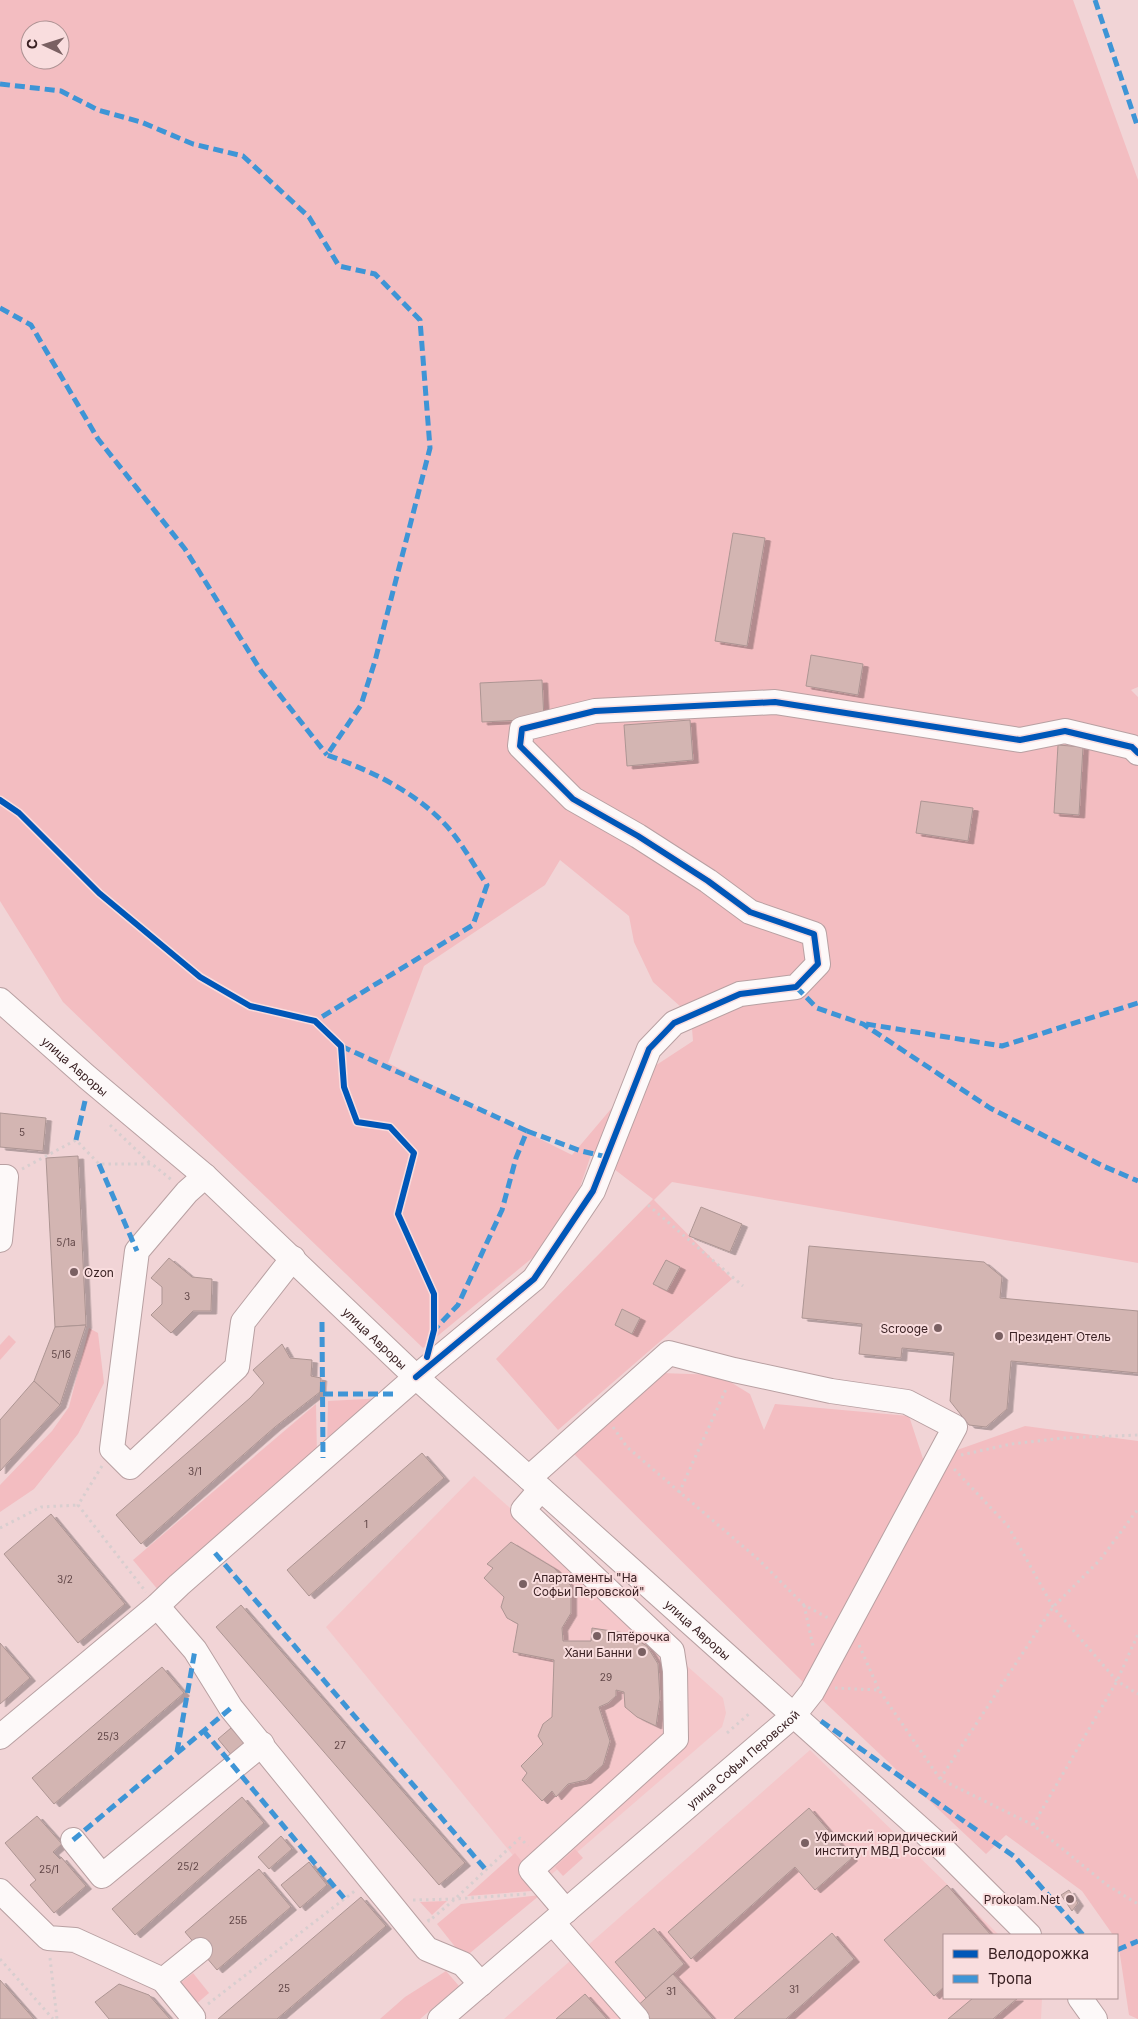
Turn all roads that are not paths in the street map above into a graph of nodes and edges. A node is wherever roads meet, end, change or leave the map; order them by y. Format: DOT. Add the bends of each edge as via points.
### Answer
graph roads {
  1 [pos="1138,753"];
  2 [pos="0,1000"];
  3 [pos="205,1176"];
  4 [pos="3,1177"];
  5 [pos="0,1240"];
  6 [pos="293,1258"];
  7 [pos="416,1376"];
  8 [pos="535,1484"];
  9 [pos="157,1606"];
  10 [pos="794,1716"];
  11 [pos="0,1737"];
  12 [pos="262,1744"];
  13 [pos="73,1840"];
  14 [pos="0,1891"];
  15 [pos="559,1917"];
  16 [pos="1029,1934"];
  17 [pos="200,1950"];
  18 [pos="163,1980"];
  19 [pos="481,1984"];
  20 [pos="1081,1999"];
  21 [pos="192,2019"];
  22 [pos="440,2019"];
  23 [pos="636,2019"];
  24 [pos="1095,2019"];
  1 -- 7 [label="street" via="1132,747 1065,731 1020,740 775,702 595,711 522,729 520,746 573,799 701,876 750,912 814,934 818,964 796,987 740,994 674,1023 649,1049 593,1191 534,1279"];
  2 -- 3 [label="street, улица Авроры"];
  3 -- 6 [label="street, улица Авроры"];
  3 -- 6 [label="street" via="187,1192 137,1251 112,1449 130,1466 238,1368 244,1322"];
  4 -- 5 [label="street"];
  6 -- 7 [label="street, улица Авроры"];
  7 -- 8 [label="street, улица Авроры"];
  7 -- 9 [label="street"];
  8 -- 10 [label="street, улица Авроры"];
  8 -- 10 [label="street, улица Софьи Перовской" via="602,1412 669,1353 831,1392 907,1402 955,1427 943,1457 812,1692"];
  8 -- 15 [label="street" via="523,1510 672,1651 675,1681 676,1739 531,1870 550,1892"];
  9 -- 11 [label="street"];
  9 -- 12 [label="street" via="195,1650 231,1708"];
  10 -- 15 [label="street, улица Софьи Перовской"];
  10 -- 16 [label="street, улица Авроры" via="944,1850"];
  12 -- 13 [label="street" via="102,1876"];
  12 -- 19 [label="street" via="427,1949 463,1964"];
  14 -- 18 [label="street" via="48,1938 75,1940"];
  15 -- 19 [label="street, улица Софьи Перовской"];
  15 -- 23 [label="street"];
  17 -- 18 [label="street"];
  18 -- 21 [label="street"];
  19 -- 22 [label="street, улица Софьи Перовской"];
  20 -- 24 [label="street"];
}
